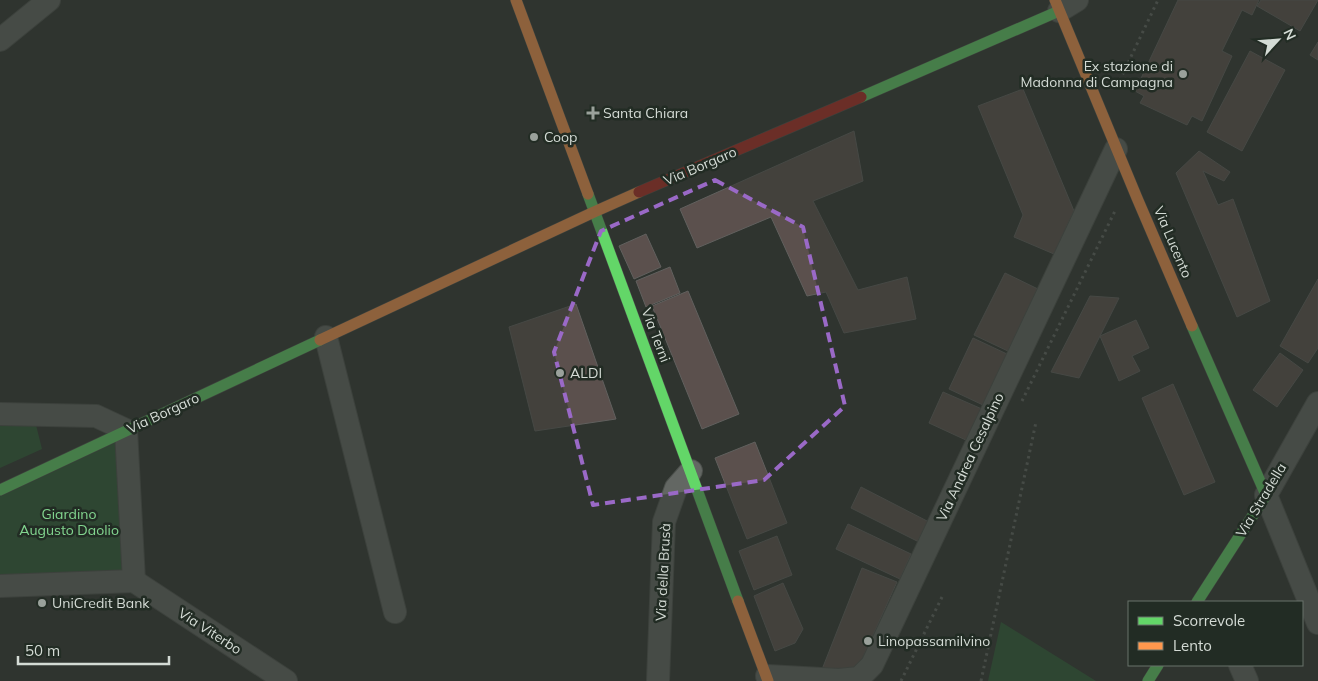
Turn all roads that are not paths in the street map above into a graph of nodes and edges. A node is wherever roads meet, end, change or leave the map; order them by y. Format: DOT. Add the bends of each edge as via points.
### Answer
graph roads {
  1 [pos="50,0"];
  2 [pos="516,0"];
  3 [pos="1064,4"];
  4 [pos="0,40"];
  5 [pos="1116,149"];
  6 [pos="594,212"];
  7 [pos="326,337"];
  8 [pos="1318,403"];
  9 [pos="0,414"];
  10 [pos="126,430"];
  11 [pos="691,470"];
  12 [pos="0,490"];
  13 [pos="1266,495"];
  14 [pos="134,581"];
  15 [pos="0,586"];
  16 [pos="1202,600"];
  17 [pos="395,612"];
  18 [pos="1318,622"];
  19 [pos="1157,666"];
  20 [pos="1240,666"];
  21 [pos="271,677"];
  22 [pos="768,678"];
  23 [pos="658,681"];
  24 [pos="1148,681"];
  25 [pos="1247,681"];
  1 -- 4 [label="street"];
  2 -- 6 [label="street, Via Terni"];
  3 -- 5 [label="street, Via Lucento"];
  3 -- 6 [label="street, Via Borgaro"];
  5 -- 13 [label="street, Via Lucento"];
  5 -- 22 [label="street, Via Andrea Cesalpino" via="872,665 859,678"];
  6 -- 7 [label="street, Via Borgaro"];
  6 -- 11 [label="street, Via Terni"];
  7 -- 10 [label="street, Via Borgaro"];
  7 -- 17 [label="street"];
  8 -- 13 [label="street, Via Stradella"];
  9 -- 10 [label="street" via="96,416"];
  10 -- 12 [label="street, Via Borgaro"];
  10 -- 14 [label="street"];
  11 -- 22 [label="street, Via Terni"];
  11 -- 23 [label="street, Via della Brusà" via="676,488 664,522"];
  13 -- 16 [label="street, Via Stradella"];
  13 -- 18 [label="street"];
  14 -- 15 [label="street"];
  14 -- 21 [label="street, Via Viterbo"];
  19 -- 24 [label="street"];
  20 -- 25 [label="street"];
}
